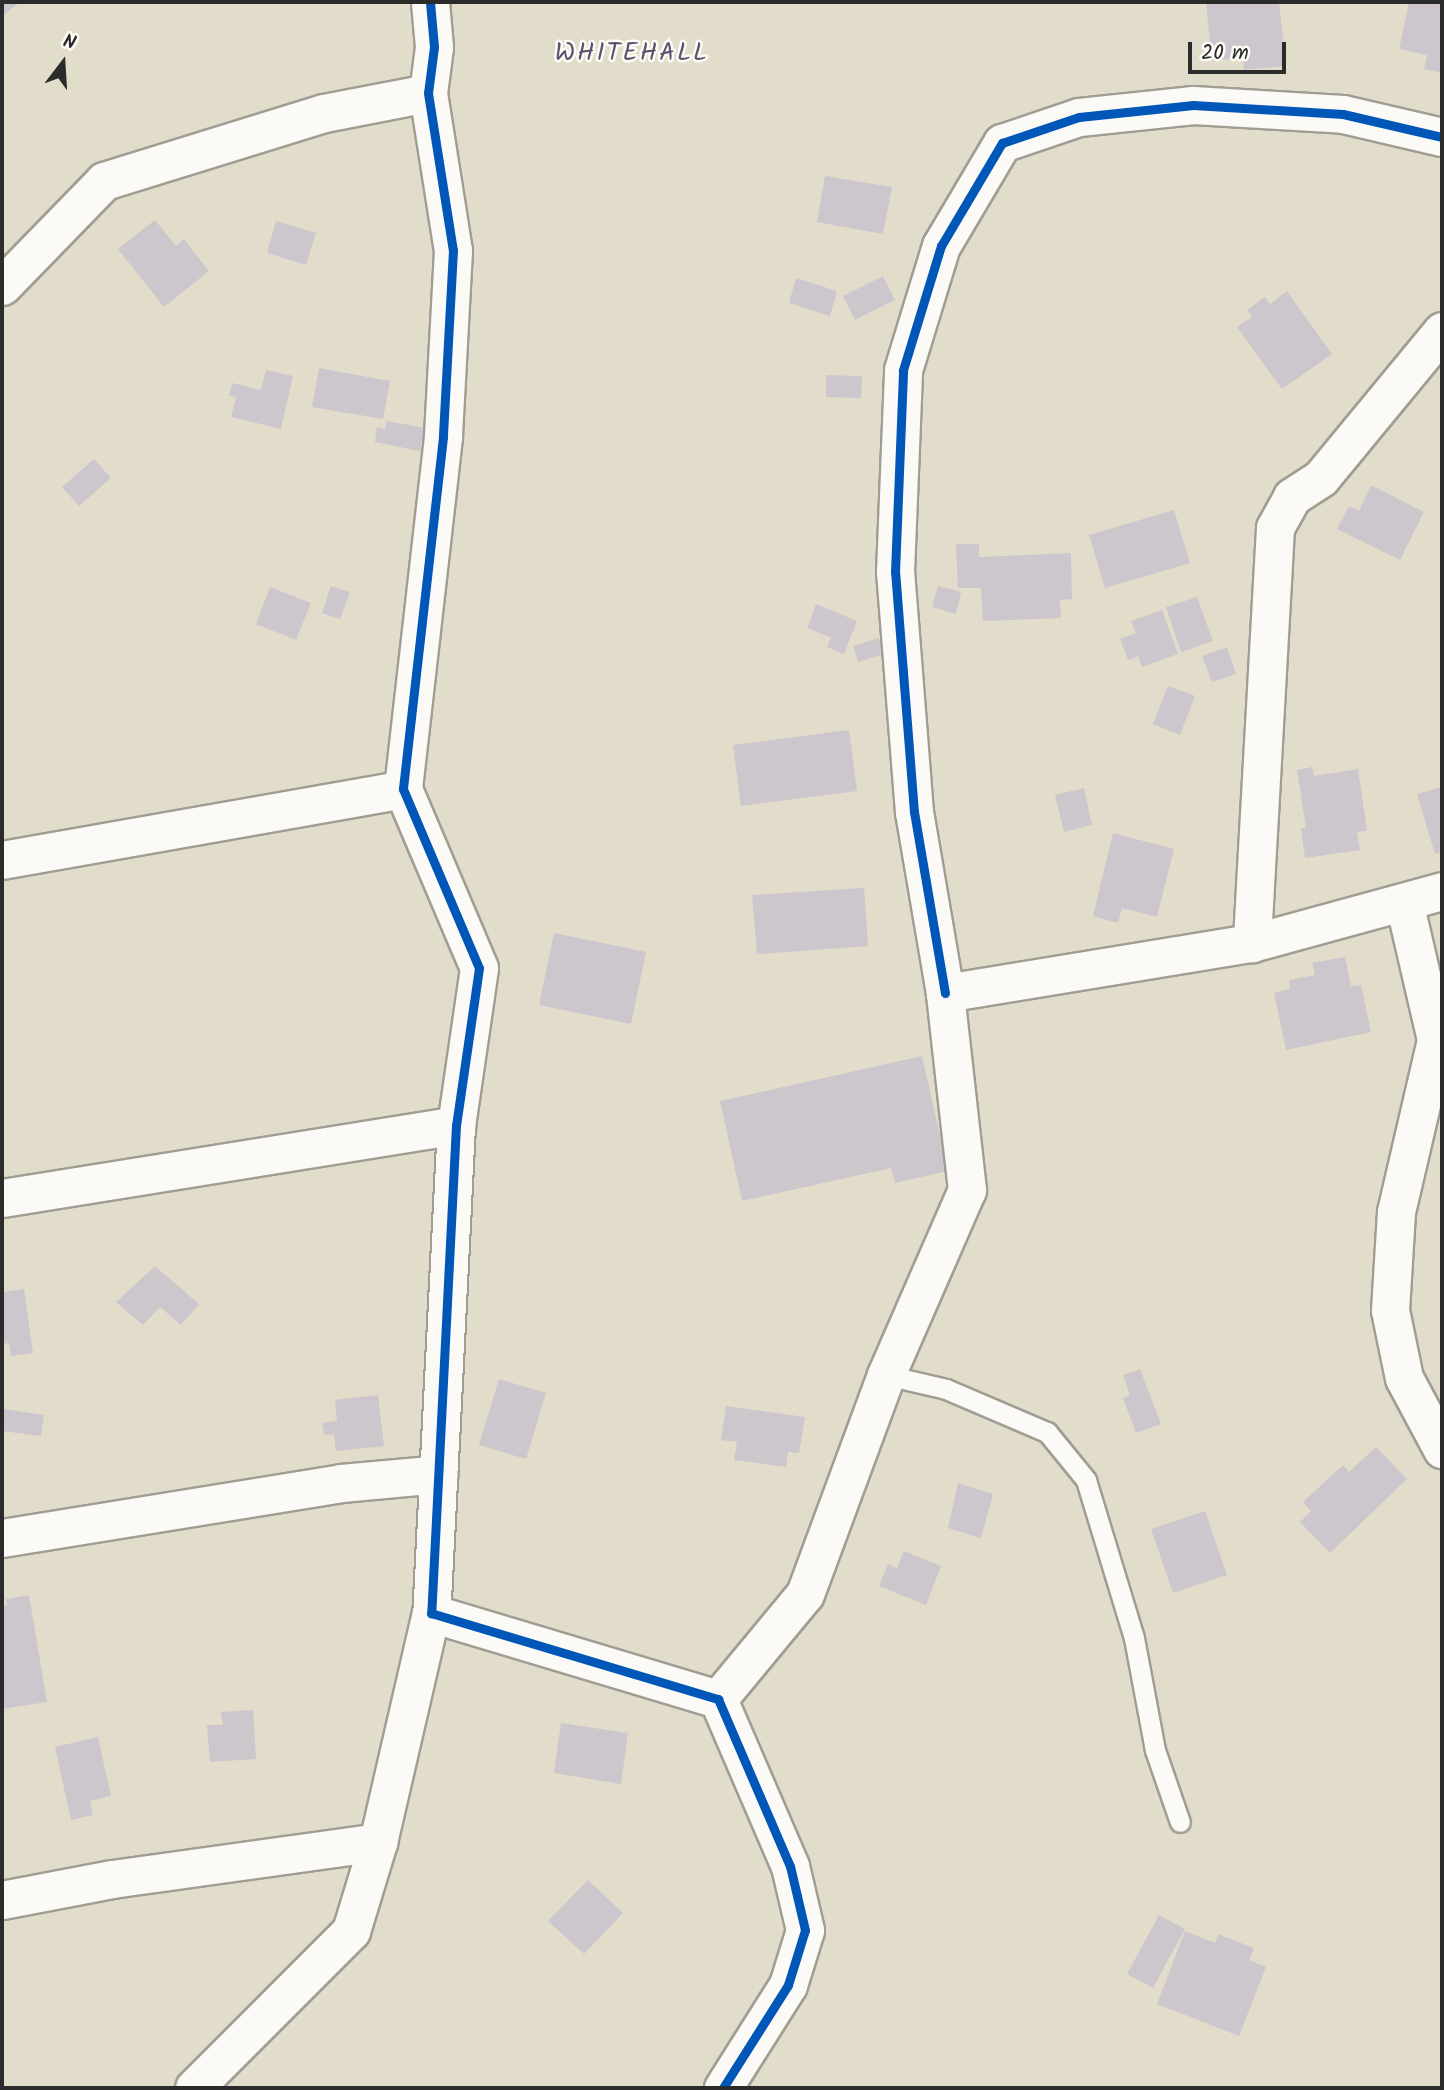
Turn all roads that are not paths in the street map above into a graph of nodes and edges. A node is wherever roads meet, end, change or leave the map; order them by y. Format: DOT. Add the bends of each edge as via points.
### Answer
graph roads {
  1 [pos="430,2"];
  2 [pos="428,93"];
  3 [pos="1442,137"];
  4 [pos="2,286"];
  5 [pos="1442,331"];
  6 [pos="403,789"];
  7 [pos="2,860"];
  8 [pos="1442,891"];
  9 [pos="1404,902"];
  10 [pos="1252,943"];
  11 [pos="945,993"];
  12 [pos="456,1125"];
  13 [pos="2,1198"];
  14 [pos="886,1375"];
  15 [pos="1442,1449"];
  16 [pos="439,1474"];
  17 [pos="2,1538"];
  18 [pos="431,1613"];
  19 [pos="718,1699"];
  20 [pos="1180,1822"];
  21 [pos="378,1842"];
  22 [pos="2,1900"];
  23 [pos="194,2088"];
  24 [pos="723,2088"];
  1 -- 2 [label="street" via="434,47"];
  2 -- 4 [label="street" via="324,113 104,181"];
  2 -- 6 [label="street" via="453,250 443,437"];
  3 -- 11 [label="street" via="1343,114 1193,105 1079,117 1002,143 940,246 903,370 895,572 914,812"];
  5 -- 10 [label="street" via="1321,478 1292,498 1275,528"];
  6 -- 7 [label="street"];
  6 -- 12 [label="street" via="479,968"];
  8 -- 9 [label="street"];
  9 -- 10 [label="street"];
  9 -- 15 [label="street" via="1436,1040 1396,1212 1390,1310 1404,1378"];
  10 -- 11 [label="street"];
  11 -- 14 [label="street" via="967,1191"];
  12 -- 13 [label="street"];
  12 -- 16 [label="street"];
  14 -- 19 [label="street" via="805,1594"];
  14 -- 20 [label="lane" via="946,1389 1047,1432 1086,1479 1134,1638 1155,1750"];
  16 -- 17 [label="street" via="341,1483"];
  16 -- 18 [label="street"];
  18 -- 19 [label="street"];
  18 -- 21 [label="street"];
  19 -- 24 [label="street" via="790,1866 805,1930 788,1985"];
  21 -- 22 [label="street" via="112,1879"];
  21 -- 23 [label="street" via="351,1931"];
}
